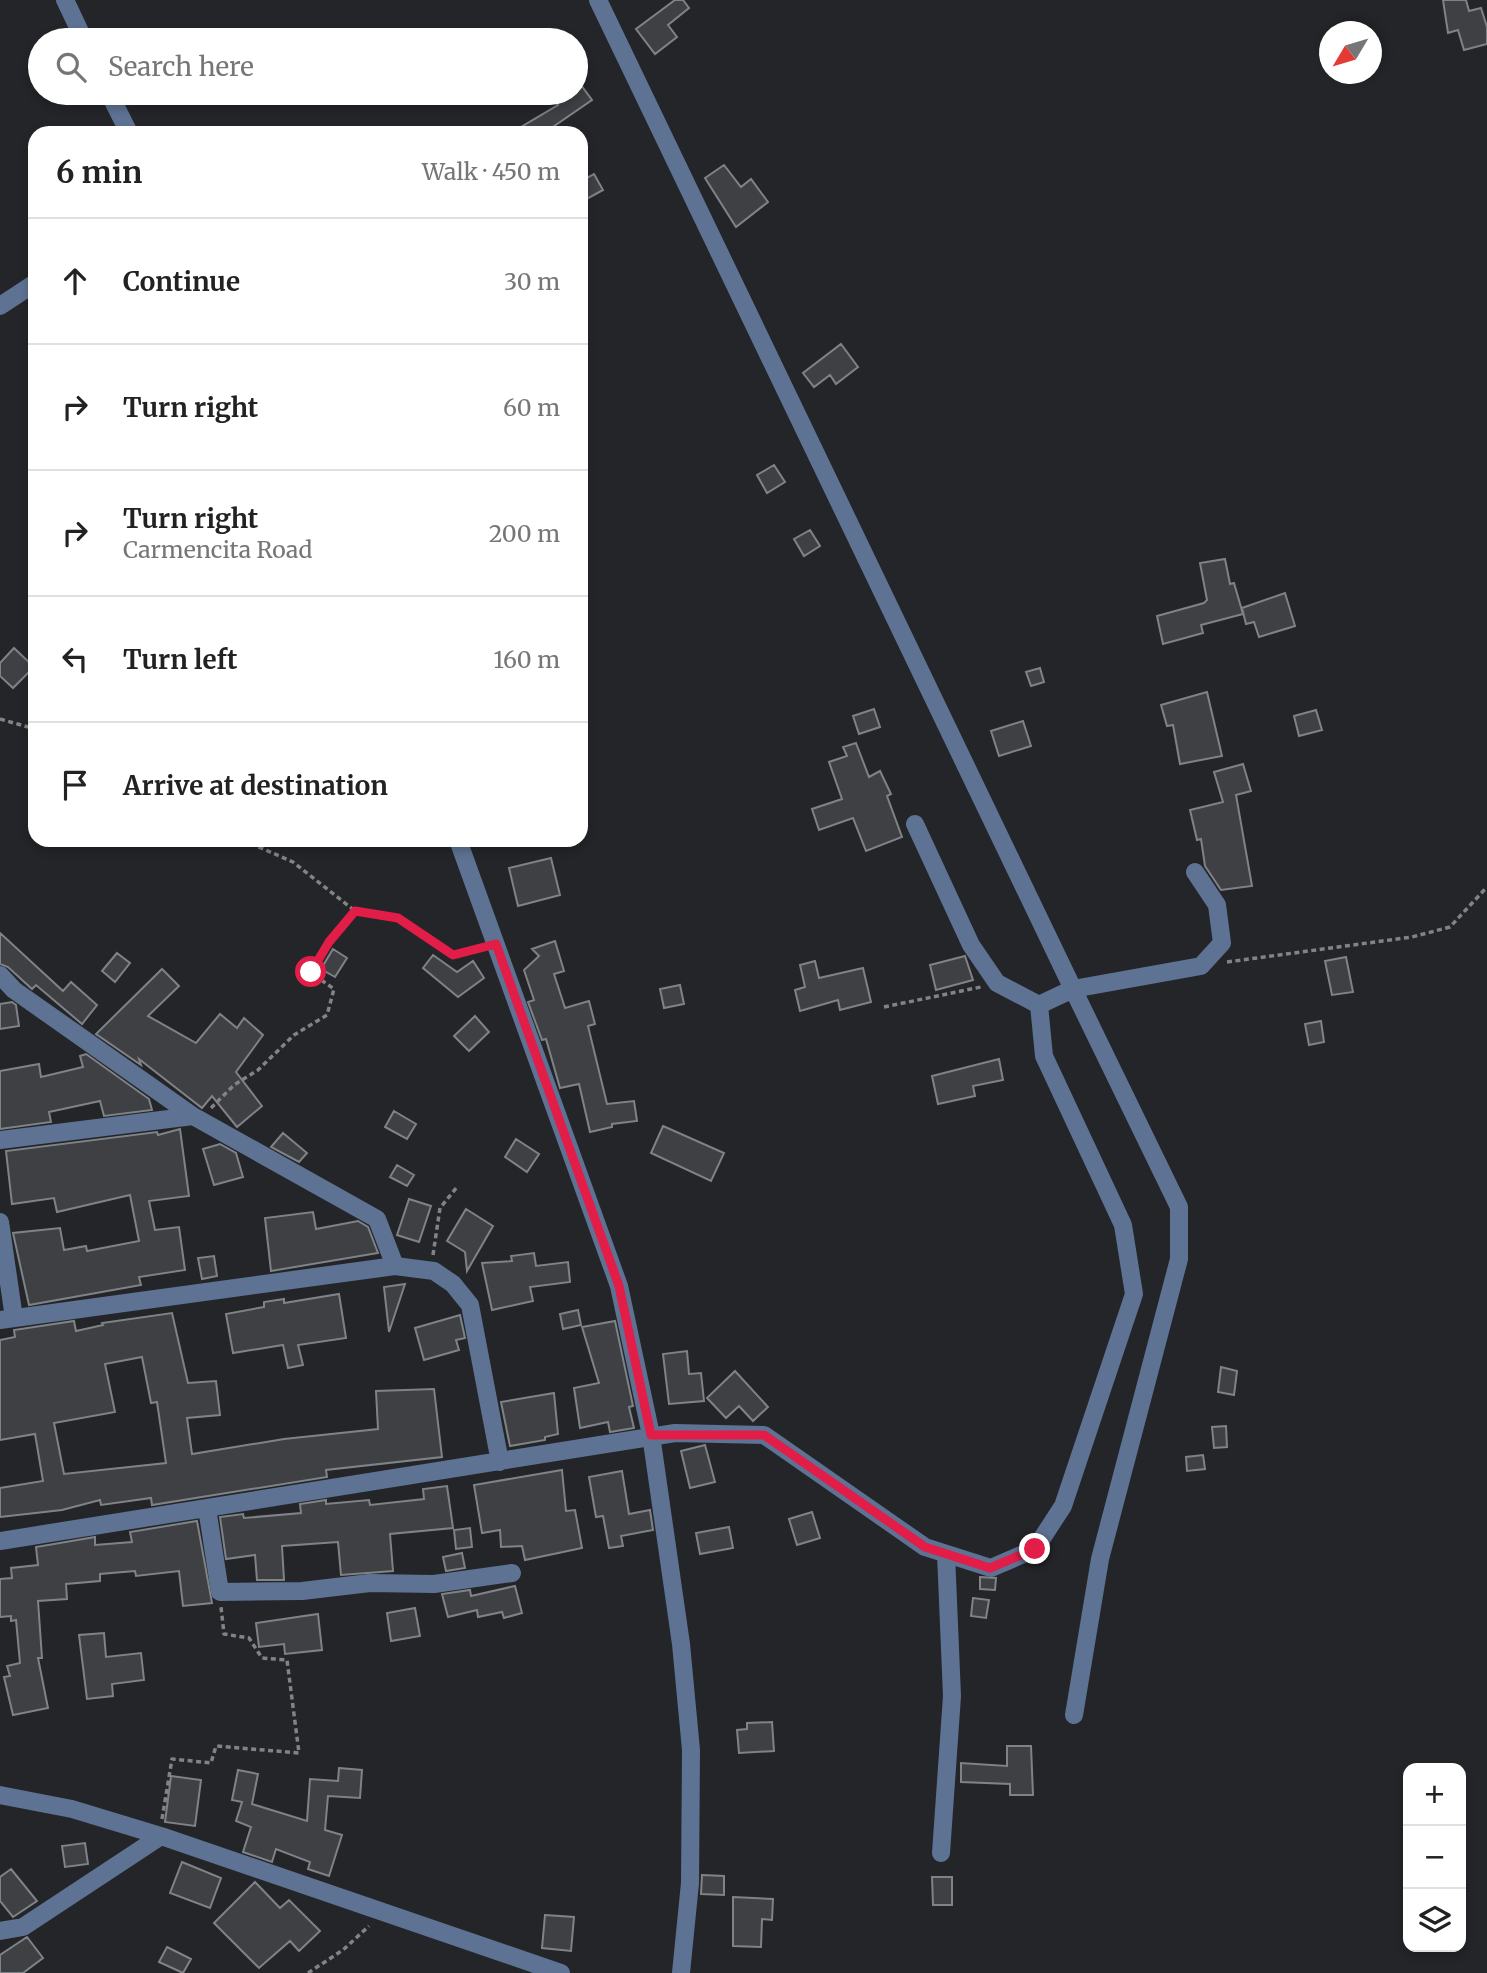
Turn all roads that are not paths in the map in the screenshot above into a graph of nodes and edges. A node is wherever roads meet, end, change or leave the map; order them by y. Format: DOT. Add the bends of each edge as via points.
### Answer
graph roads {
  1 [pos="65,0"];
  2 [pos="598,0"];
  3 [pos="79,28"];
  4 [pos="115,105"];
  5 [pos="125,126"];
  6 [pos="28,287"];
  7 [pos="0,306"];
  8 [pos="915,824"];
  9 [pos="461,847"];
  10 [pos="1195,872"];
  11 [pos="0,975"];
  12 [pos="1073,989"];
  13 [pos="1039,1004"];
  14 [pos="193,1116"];
  15 [pos="0,1140"];
  16 [pos="0,1222"];
  17 [pos="395,1266"];
  18 [pos="7,1319"];
  19 [pos="651,1435"];
  20 [pos="500,1462"];
  21 [pos="207,1508"];
  22 [pos="0,1541"];
  23 [pos="946,1553"];
  24 [pos="512,1573"];
  25 [pos="1074,1715"];
  26 [pos="0,1795"];
  27 [pos="161,1836"];
  28 [pos="941,1853"];
  29 [pos="0,1931"];
  30 [pos="561,1973"];
  31 [pos="681,1973"];
  1 -- 3 [label="street"];
  2 -- 12 [label="street"];
  4 -- 5 [label="street"];
  6 -- 7 [label="street"];
  8 -- 13 [label="street" via="971,945 997,983"];
  9 -- 19 [label="street" via="619,1286"];
  10 -- 12 [label="street" via="1217,905 1222,943 1201,966"];
  11 -- 14 [label="street" via="14,990"];
  12 -- 13 [label="street"];
  12 -- 25 [label="street" via="1179,1207 1179,1259 1100,1559"];
  13 -- 23 [label="street" via="1044,1056 1123,1225 1134,1294 1063,1506 1035,1549 990,1568"];
  14 -- 15 [label="street"];
  14 -- 17 [label="street" via="377,1219"];
  16 -- 18 [label="street"];
  17 -- 18 [label="street"];
  17 -- 20 [label="street" via="433,1271 453,1284 470,1305"];
  19 -- 20 [label="street"];
  19 -- 23 [label="street" via="764,1435 925,1547"];
  19 -- 31 [label="street" via="691,1750 690,1882"];
  20 -- 21 [label="street"];
  21 -- 22 [label="street"];
  21 -- 24 [label="street" via="220,1592 433,1584"];
  23 -- 28 [label="street" via="952,1696"];
  26 -- 27 [label="street" via="72,1809"];
  27 -- 29 [label="street" via="23,1927"];
  27 -- 30 [label="street"];
}
